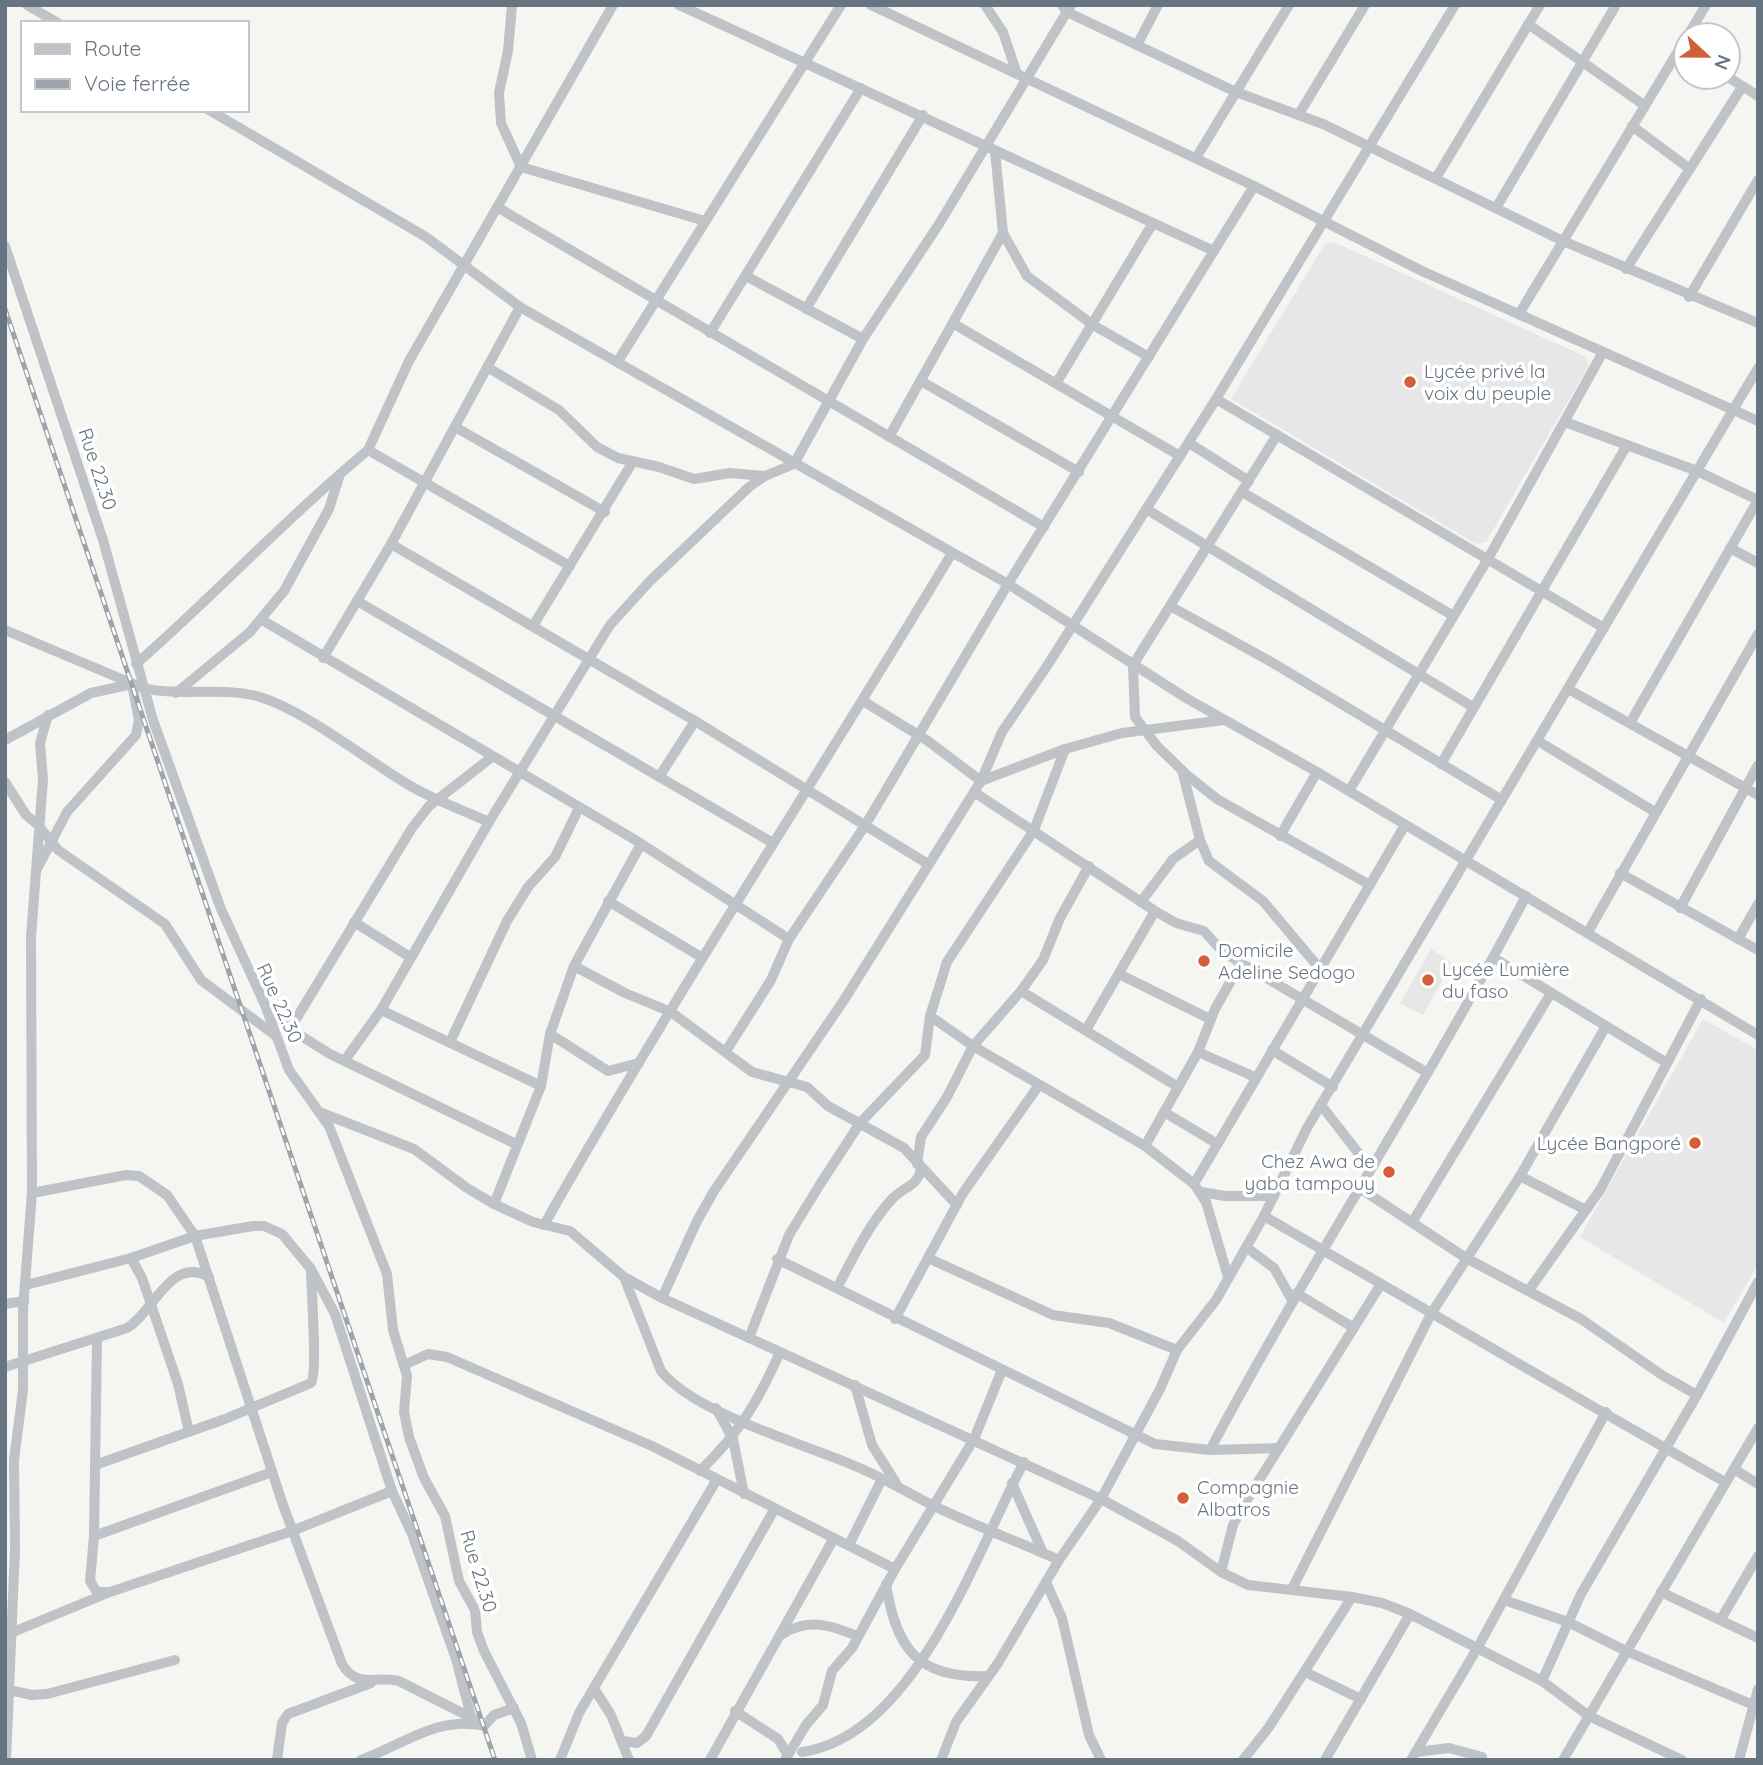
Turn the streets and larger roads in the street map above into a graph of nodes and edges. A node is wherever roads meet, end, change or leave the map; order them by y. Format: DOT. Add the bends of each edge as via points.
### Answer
graph roads {
  1 [pos="27,5"];
  2 [pos="512,5"];
  3 [pos="612,5"];
  4 [pos="679,5"];
  5 [pos="841,5"];
  6 [pos="871,5"];
  7 [pos="985,5"];
  8 [pos="1158,5"];
  9 [pos="1289,5"];
  10 [pos="1365,5"];
  11 [pos="1455,5"];
  12 [pos="1540,5"];
  13 [pos="1616,5"];
  14 [pos="1706,5"];
  15 [pos="1067,7"];
  16 [pos="55,21"];
  17 [pos="1697,21"];
  18 [pos="1528,24"];
  19 [pos="1137,45"];
  20 [pos="805,61"];
  21 [pos="1672,61"];
  22 [pos="1583,62"];
  23 [pos="1021,78"];
  24 [pos="1742,87"];
  25 [pos="861,88"];
  26 [pos="1739,91"];
  27 [pos="1236,92"];
  28 [pos="1758,96"];
  29 [pos="1644,105"];
  30 [pos="212,112"];
  31 [pos="1299,114"];
  32 [pos="923,115"];
  33 [pos="1632,126"];
  34 [pos="991,149"];
  35 [pos="1370,149"];
  36 [pos="1196,158"];
  37 [pos="521,167"];
  38 [pos="1690,169"];
  39 [pos="1436,178"];
  40 [pos="1758,180"];
  41 [pos="1254,186"];
  42 [pos="497,207"];
  43 [pos="1496,208"];
  44 [pos="705,221"];
  45 [pos="1153,223"];
  46 [pos="1326,223"];
  47 [pos="1003,233"];
  48 [pos="1563,241"];
  49 [pos="5,246"];
  50 [pos="1214,251"];
  51 [pos="464,264"];
  52 [pos="1626,269"];
  53 [pos="746,276"];
  54 [pos="1689,297"];
  55 [pos="655,302"];
  56 [pos="520,307"];
  57 [pos="806,309"];
  58 [pos="1519,314"];
  59 [pos="1758,323"];
  60 [pos="954,324"];
  61 [pos="1093,325"];
  62 [pos="710,333"];
  63 [pos="863,339"];
  64 [pos="1603,352"];
  65 [pos="1149,357"];
  66 [pos="618,361"];
  67 [pos="487,367"];
  68 [pos="1758,368"];
  69 [pos="921,381"];
  70 [pos="1057,382"];
  71 [pos="1216,399"];
  72 [pos="828,400"];
  73 [pos="1732,412"];
  74 [pos="1114,416"];
  75 [pos="1758,421"];
  76 [pos="1565,422"];
  77 [pos="455,427"];
  78 [pos="1277,435"];
  79 [pos="888,437"];
  80 [pos="1189,443"];
  81 [pos="1627,445"];
  82 [pos="368,450"];
  83 [pos="1180,456"];
  84 [pos="632,463"];
  85 [pos="794,464"];
  86 [pos="1079,471"];
  87 [pos="1697,471"];
  88 [pos="340,474"];
  89 [pos="765,476"];
  90 [pos="1249,481"];
  91 [pos="423,483"];
  92 [pos="1242,492"];
  93 [pos="1758,500"];
  94 [pos="1146,509"];
  95 [pos="605,512"];
  96 [pos="1044,527"];
  97 [pos="390,544"];
  98 [pos="1209,547"];
  99 [pos="1730,548"];
  100 [pos="952,553"];
  101 [pos="1489,557"];
  102 [pos="1758,564"];
  103 [pos="570,566"];
  104 [pos="1009,584"];
  105 [pos="1541,592"];
  106 [pos="357,601"];
  107 [pos="1170,606"];
  108 [pos="1452,615"];
  109 [pos="262,620"];
  110 [pos="533,626"];
  111 [pos="1073,626"];
  112 [pos="1604,628"];
  113 [pos="5,630"];
  114 [pos="1758,634"];
  115 [pos="323,658"];
  116 [pos="589,660"];
  117 [pos="136,664"];
  118 [pos="1133,665"];
  119 [pos="1416,675"];
  120 [pos="132,684"];
  121 [pos="143,688"];
  122 [pos="1568,689"];
  123 [pos="176,693"];
  124 [pos="863,701"];
  125 [pos="1473,708"];
  126 [pos="48,715"];
  127 [pos="555,715"];
  128 [pos="1226,720"];
  129 [pos="695,721"];
  130 [pos="1630,723"];
  131 [pos="1142,728"];
  132 [pos="1386,731"];
  133 [pos="918,735"];
  134 [pos="5,740"];
  135 [pos="1538,741"];
  136 [pos="1065,749"];
  137 [pos="1688,755"];
  138 [pos="492,757"];
  139 [pos="1441,764"];
  140 [pos="1758,765"];
  141 [pos="1182,770"];
  142 [pos="520,772"];
  143 [pos="1317,772"];
  144 [pos="659,777"];
  145 [pos="981,781"];
  146 [pos="5,782"];
  147 [pos="1744,787"];
  148 [pos="808,789"];
  149 [pos="1349,791"];
  150 [pos="974,792"];
  151 [pos="1758,795"];
  152 [pos="439,799"];
  153 [pos="1502,800"];
  154 [pos="579,808"];
  155 [pos="1655,812"];
  156 [pos="489,822"];
  157 [pos="866,824"];
  158 [pos="38,825"];
  159 [pos="1405,825"];
  160 [pos="1034,830"];
  161 [pos="1280,836"];
  162 [pos="1200,840"];
  163 [pos="52,842"];
  164 [pos="773,843"];
  165 [pos="641,844"];
  166 [pos="1466,861"];
  167 [pos="928,864"];
  168 [pos="1089,866"];
  169 [pos="35,872"];
  170 [pos="1620,873"];
  171 [pos="1370,885"];
  172 [pos="1526,897"];
  173 [pos="608,901"];
  174 [pos="1141,902"];
  175 [pos="736,904"];
  176 [pos="1758,904"];
  177 [pos="1680,908"];
  178 [pos="1155,911"];
  179 [pos="354,922"];
  180 [pos="1588,932"];
  181 [pos="789,939"];
  182 [pos="1738,939"];
  183 [pos="1758,950"];
  184 [pos="410,957"];
  185 [pos="701,957"];
  186 [pos="1494,958"];
  187 [pos="1241,964"];
  188 [pos="574,966"];
  189 [pos="1320,969"];
  190 [pos="1119,974"];
  191 [pos="1021,991"];
  192 [pos="1551,993"];
  193 [pos="1302,999"];
  194 [pos="1701,999"];
  195 [pos="265,1005"];
  196 [pos="382,1010"];
  197 [pos="671,1012"];
  198 [pos="930,1016"];
  199 [pos="1210,1019"];
  200 [pos="1606,1026"];
  201 [pos="290,1030"];
  202 [pos="1086,1030"];
  203 [pos="550,1034"];
  204 [pos="1364,1035"];
  205 [pos="1758,1035"];
  206 [pos="276,1036"];
  207 [pos="450,1042"];
  208 [pos="973,1046"];
  209 [pos="1272,1050"];
  210 [pos="726,1051"];
  211 [pos="1198,1052"];
  212 [pos="345,1060"];
  213 [pos="1667,1062"];
  214 [pos="639,1063"];
  215 [pos="1426,1073"];
  216 [pos="1255,1077"];
  217 [pos="786,1083"];
  218 [pos="1040,1085"];
  219 [pos="541,1086"];
  220 [pos="1178,1087"];
  221 [pos="1333,1087"];
  222 [pos="1321,1105"];
  223 [pos="1164,1112"];
  224 [pos="321,1113"];
  225 [pos="860,1123"];
  226 [pos="1216,1143"];
  227 [pos="516,1144"];
  228 [pos="1145,1146"];
  229 [pos="919,1166"];
  230 [pos="1370,1168"];
  231 [pos="1520,1176"];
  232 [pos="1198,1188"];
  233 [pos="1361,1189"];
  234 [pos="32,1193"];
  235 [pos="1274,1196"];
  236 [pos="494,1204"];
  237 [pos="957,1205"];
  238 [pos="1586,1210"];
  239 [pos="1264,1216"];
  240 [pos="1413,1221"];
  241 [pos="544,1225"];
  242 [pos="195,1236"];
  243 [pos="1246,1247"];
  244 [pos="1322,1249"];
  245 [pos="131,1258"];
  246 [pos="928,1258"];
  247 [pos="1466,1258"];
  248 [pos="777,1259"];
  249 [pos="311,1269"];
  250 [pos="209,1277"];
  251 [pos="624,1277"];
  252 [pos="1228,1277"];
  253 [pos="1758,1282"];
  254 [pos="1381,1284"];
  255 [pos="26,1285"];
  256 [pos="837,1288"];
  257 [pos="1530,1290"];
  258 [pos="1294,1297"];
  259 [pos="662,1298"];
  260 [pos="24,1301"];
  261 [pos="150,1303"];
  262 [pos="5,1304"];
  263 [pos="1431,1314"];
  264 [pos="895,1318"];
  265 [pos="1354,1328"];
  266 [pos="97,1338"];
  267 [pos="749,1338"];
  268 [pos="1177,1350"];
  269 [pos="780,1352"];
  270 [pos="23,1360"];
  271 [pos="404,1365"];
  272 [pos="5,1367"];
  273 [pos="1002,1370"];
  274 [pos="855,1385"];
  275 [pos="1697,1395"];
  276 [pos="252,1408"];
  277 [pos="716,1408"];
  278 [pos="1606,1412"];
  279 [pos="745,1421"];
  280 [pos="1758,1428"];
  281 [pos="189,1432"];
  282 [pos="1137,1433"];
  283 [pos="733,1439"];
  284 [pos="974,1439"];
  285 [pos="1279,1448"];
  286 [pos="1665,1448"];
  287 [pos="1210,1450"];
  288 [pos="1024,1462"];
  289 [pos="95,1465"];
  290 [pos="1734,1469"];
  291 [pos="701,1471"];
  292 [pos="272,1472"];
  293 [pos="882,1479"];
  294 [pos="716,1481"];
  295 [pos="1725,1482"];
  296 [pos="1012,1483"];
  297 [pos="1758,1484"];
  298 [pos="898,1486"];
  299 [pos="392,1491"];
  300 [pos="744,1494"];
  301 [pos="1101,1499"];
  302 [pos="932,1505"];
  303 [pos="774,1510"];
  304 [pos="990,1530"];
  305 [pos="292,1531"];
  306 [pos="94,1536"];
  307 [pos="834,1538"];
  308 [pos="849,1545"];
  309 [pos="1043,1553"];
  310 [pos="1758,1556"];
  311 [pos="1059,1559"];
  312 [pos="894,1569"];
  313 [pos="1221,1572"];
  314 [pos="1046,1582"];
  315 [pos="886,1583"];
  316 [pos="1292,1589"];
  317 [pos="110,1592"];
  318 [pos="1661,1592"];
  319 [pos="1352,1597"];
  320 [pos="1504,1600"];
  321 [pos="1410,1614"];
  322 [pos="1721,1619"];
  323 [pos="1569,1622"];
  324 [pos="7,1635"];
  325 [pos="857,1636"];
  326 [pos="778,1637"];
  327 [pos="1758,1638"];
  328 [pos="1478,1647"];
  329 [pos="1626,1651"];
  330 [pos="175,1660"];
  331 [pos="920,1662"];
  332 [pos="1305,1672"];
  333 [pos="988,1676"];
  334 [pos="1542,1681"];
  335 [pos="371,1682"];
  336 [pos="1758,1689"];
  337 [pos="9,1690"];
  338 [pos="594,1690"];
  339 [pos="1361,1699"];
  340 [pos="1755,1705"];
  341 [pos="514,1708"];
  342 [pos="735,1712"];
  343 [pos="1589,1716"];
  344 [pos="474,1721"];
  345 [pos="801,1732"];
  346 [pos="622,1741"];
  347 [pos="803,1756"];
  348 [pos="1414,1756"];
  349 [pos="787,1757"];
  350 [pos="1484,1759"];
  351 [pos="6,1760"];
  352 [pos="277,1760"];
  353 [pos="361,1760"];
  354 [pos="532,1760"];
  355 [pos="560,1760"];
  356 [pos="629,1760"];
  357 [pos="710,1760"];
  358 [pos="941,1760"];
  359 [pos="1101,1760"];
  360 [pos="1243,1760"];
  361 [pos="1325,1760"];
  362 [pos="1563,1760"];
  363 [pos="1682,1760"];
  364 [pos="1739,1760"];
  1 -- 16 [label="street"];
  2 -- 37 [label="street" via="499,93 501,124"];
  3 -- 37 [label="street"];
  4 -- 20 [label="street"];
  5 -- 20 [label="street"];
  6 -- 23 [label="street"];
  7 -- 23 [label="street" via="1003,32"];
  8 -- 19 [label="street"];
  9 -- 27 [label="street"];
  10 -- 31 [label="street"];
  11 -- 35 [label="street"];
  12 -- 18 [label="street"];
  13 -- 22 [label="street"];
  14 -- 17 [label="street"];
  15 -- 19 [label="street"];
  15 -- 23 [label="street"];
  18 -- 22 [label="street"];
  18 -- 39 [label="street"];
  19 -- 27 [label="street"];
  20 -- 25 [label="street"];
  20 -- 44 [label="street"];
  21 -- 29 [label="street"];
  22 -- 29 [label="street"];
  22 -- 43 [label="street"];
  23 -- 34 [label="street"];
  23 -- 36 [label="street"];
  24 -- 28 [label="street"];
  25 -- 32 [label="street"];
  25 -- 53 [label="street"];
  26 -- 38 [label="street"];
  27 -- 31 [label="street"];
  27 -- 36 [label="street"];
  29 -- 33 [label="street"];
  30 -- 51 [label="street" via="413,228"];
  31 -- 35 [label="street"];
  32 -- 34 [label="street"];
  32 -- 57 [label="street"];
  33 -- 38 [label="street"];
  33 -- 48 [label="street"];
  34 -- 45 [label="street"];
  34 -- 47 [label="street"];
  34 -- 63 [label="street"];
  35 -- 39 [label="street"];
  35 -- 46 [label="street"];
  36 -- 41 [label="street"];
  37 -- 42 [label="street"];
  37 -- 44 [label="street"];
  38 -- 52 [label="street"];
  39 -- 43 [label="street"];
  40 -- 54 [label="street"];
  41 -- 46 [label="street"];
  41 -- 50 [label="street"];
  42 -- 51 [label="street"];
  42 -- 55 [label="street"];
  43 -- 48 [label="street"];
  44 -- 55 [label="street"];
  45 -- 50 [label="street"];
  45 -- 61 [label="street"];
  46 -- 58 [label="street"];
  46 -- 71 [label="street"];
  47 -- 60 [label="street"];
  47 -- 61 [label="street" via="1033,283"];
  48 -- 52 [label="street"];
  48 -- 58 [label="street"];
  49 -- 117 [label="street, Rue 22.30" via="103,540"];
  50 -- 65 [label="street"];
  51 -- 56 [label="street"];
  51 -- 82 [label="street" via="409,361"];
  52 -- 54 [label="street"];
  53 -- 57 [label="street"];
  53 -- 62 [label="street"];
  54 -- 59 [label="street"];
  55 -- 62 [label="street"];
  55 -- 66 [label="street"];
  56 -- 66 [label="street"];
  56 -- 67 [label="street"];
  57 -- 63 [label="street"];
  58 -- 64 [label="street"];
  60 -- 69 [label="street"];
  60 -- 70 [label="street"];
  61 -- 65 [label="street"];
  61 -- 70 [label="street"];
  62 -- 72 [label="street"];
  63 -- 72 [label="street"];
  64 -- 73 [label="street"];
  64 -- 76 [label="street"];
  65 -- 74 [label="street"];
  66 -- 85 [label="street"];
  67 -- 77 [label="street"];
  67 -- 84 [label="street" via="559,410 597,447"];
  68 -- 73 [label="street"];
  69 -- 79 [label="street"];
  69 -- 86 [label="street"];
  70 -- 74 [label="street"];
  71 -- 78 [label="street"];
  71 -- 80 [label="street"];
  72 -- 79 [label="street"];
  72 -- 85 [label="street"];
  73 -- 75 [label="street"];
  73 -- 87 [label="street"];
  74 -- 83 [label="street"];
  74 -- 86 [label="street"];
  76 -- 81 [label="street"];
  76 -- 101 [label="street"];
  77 -- 91 [label="street"];
  77 -- 95 [label="street"];
  78 -- 90 [label="street"];
  78 -- 101 [label="street"];
  79 -- 96 [label="street"];
  80 -- 83 [label="street"];
  80 -- 90 [label="street"];
  81 -- 87 [label="street"];
  81 -- 105 [label="street"];
  82 -- 88 [label="street"];
  82 -- 91 [label="street"];
  83 -- 94 [label="street"];
  84 -- 89 [label="street" via="650,464 694,480 730,473"];
  84 -- 95 [label="street"];
  85 -- 89 [label="street"];
  85 -- 100 [label="street"];
  86 -- 96 [label="street"];
  87 -- 93 [label="street"];
  87 -- 112 [label="street"];
  88 -- 109 [label="street" via="314,539"];
  88 -- 117 [label="street"];
  89 -- 116 [label="street" via="649,581 610,625"];
  90 -- 92 [label="street"];
  91 -- 97 [label="street"];
  91 -- 103 [label="street"];
  92 -- 98 [label="street"];
  92 -- 108 [label="street"];
  93 -- 99 [label="street"];
  94 -- 98 [label="street"];
  94 -- 111 [label="street"];
  95 -- 103 [label="street"];
  96 -- 104 [label="street"];
  97 -- 106 [label="street"];
  97 -- 110 [label="street"];
  98 -- 107 [label="street"];
  98 -- 119 [label="street"];
  99 -- 102 [label="street"];
  99 -- 130 [label="street"];
  100 -- 104 [label="street"];
  100 -- 124 [label="street"];
  101 -- 105 [label="street"];
  101 -- 108 [label="street"];
  103 -- 110 [label="street"];
  104 -- 111 [label="street"];
  104 -- 133 [label="street"];
  105 -- 112 [label="street"];
  105 -- 125 [label="street"];
  106 -- 115 [label="street"];
  106 -- 127 [label="street"];
  107 -- 118 [label="street"];
  107 -- 132 [label="street"];
  108 -- 119 [label="street"];
  109 -- 115 [label="street"];
  109 -- 123 [label="street"];
  110 -- 116 [label="street"];
  111 -- 118 [label="street"];
  111 -- 145 [label="street" via="1002,732"];
  112 -- 122 [label="street"];
  113 -- 120 [label="street"];
  114 -- 137 [label="street"];
  115 -- 138 [label="street"];
  116 -- 127 [label="street"];
  116 -- 129 [label="street"];
  117 -- 121 [label="street, Rue 22.30"];
  118 -- 128 [label="street"];
  118 -- 131 [label="street" via="1132,704"];
  119 -- 125 [label="street"];
  119 -- 132 [label="street"];
  120 -- 121 [label="street"];
  120 -- 126 [label="street" via="91,693"];
  120 -- 163 [label="street" via="139,720 136,735 66,812"];
  121 -- 123 [label="street"];
  121 -- 195 [label="street, Rue 22.30" via="230,932"];
  122 -- 130 [label="street"];
  122 -- 135 [label="street"];
  123 -- 152 [label="street" via="259,697"];
  124 -- 133 [label="street"];
  124 -- 148 [label="street"];
  125 -- 139 [label="street"];
  126 -- 134 [label="street"];
  126 -- 158 [label="street" via="40,743 43,779"];
  127 -- 142 [label="street"];
  127 -- 144 [label="street"];
  128 -- 131 [label="street"];
  128 -- 143 [label="street"];
  129 -- 144 [label="street"];
  129 -- 148 [label="street"];
  130 -- 137 [label="street"];
  131 -- 136 [label="street"];
  131 -- 141 [label="street"];
  132 -- 139 [label="street"];
  132 -- 149 [label="street"];
  133 -- 145 [label="street"];
  133 -- 157 [label="street"];
  135 -- 153 [label="street"];
  135 -- 155 [label="street"];
  136 -- 145 [label="street"];
  136 -- 160 [label="street"];
  137 -- 147 [label="street"];
  137 -- 155 [label="street"];
  138 -- 142 [label="street"];
  138 -- 152 [label="street"];
  139 -- 153 [label="street"];
  140 -- 147 [label="street"];
  141 -- 161 [label="street" via="1217,799"];
  141 -- 162 [label="street"];
  142 -- 154 [label="street"];
  142 -- 156 [label="street"];
  143 -- 149 [label="street"];
  143 -- 161 [label="street"];
  144 -- 164 [label="street"];
  145 -- 150 [label="street"];
  146 -- 158 [label="street"];
  147 -- 151 [label="street"];
  147 -- 177 [label="street"];
  148 -- 157 [label="street"];
  148 -- 164 [label="street"];
  149 -- 159 [label="street"];
  150 -- 160 [label="street"];
  150 -- 167 [label="street"];
  152 -- 156 [label="street"];
  152 -- 179 [label="street" via="412,828"];
  153 -- 166 [label="street"];
  154 -- 165 [label="street"];
  154 -- 207 [label="street" via="555,857 528,887 507,921"];
  155 -- 170 [label="street"];
  156 -- 184 [label="street"];
  157 -- 167 [label="street"];
  157 -- 181 [label="street"];
  158 -- 163 [label="street"];
  158 -- 169 [label="street"];
  159 -- 166 [label="street"];
  159 -- 171 [label="street"];
  160 -- 168 [label="street"];
  160 -- 198 [label="street" via="947,962"];
  161 -- 171 [label="street"];
  162 -- 174 [label="street" via="1173,859"];
  162 -- 189 [label="street" via="1209,862 1263,901"];
  163 -- 169 [label="street"];
  163 -- 206 [label="street" via="165,924 201,980"];
  164 -- 175 [label="street"];
  165 -- 173 [label="street"];
  165 -- 175 [label="street"];
  166 -- 172 [label="street"];
  166 -- 204 [label="street"];
  167 -- 217 [label="street" via="844,1000"];
  168 -- 174 [label="street"];
  168 -- 191 [label="street" via="1043,960"];
  169 -- 234 [label="street"];
  170 -- 177 [label="street"];
  170 -- 180 [label="street"];
  171 -- 189 [label="street"];
  172 -- 180 [label="street"];
  172 -- 186 [label="street"];
  173 -- 185 [label="street"];
  173 -- 188 [label="street"];
  174 -- 178 [label="street"];
  175 -- 181 [label="street"];
  175 -- 185 [label="street"];
  176 -- 182 [label="street"];
  177 -- 182 [label="street"];
  178 -- 187 [label="street" via="1175,923 1204,931"];
  178 -- 190 [label="street"];
  179 -- 184 [label="street"];
  179 -- 201 [label="street"];
  180 -- 194 [label="street"];
  181 -- 210 [label="street" via="771,980"];
  182 -- 183 [label="street"];
  184 -- 196 [label="street"];
  185 -- 197 [label="street"];
  186 -- 192 [label="street"];
  186 -- 215 [label="street"];
  187 -- 193 [label="street"];
  187 -- 199 [label="street"];
  188 -- 197 [label="street"];
  188 -- 203 [label="street"];
  189 -- 193 [label="street"];
  190 -- 199 [label="street"];
  190 -- 202 [label="street"];
  191 -- 202 [label="street"];
  191 -- 208 [label="street"];
  192 -- 200 [label="street"];
  192 -- 240 [label="street"];
  193 -- 204 [label="street"];
  193 -- 209 [label="street"];
  194 -- 205 [label="street"];
  194 -- 213 [label="street"];
  195 -- 201 [label="street"];
  195 -- 206 [label="street, Rue 22.30"];
  196 -- 207 [label="street"];
  196 -- 212 [label="street"];
  197 -- 210 [label="street"];
  197 -- 214 [label="street"];
  198 -- 208 [label="street"];
  198 -- 225 [label="street" via="925,1055"];
  199 -- 211 [label="street"];
  200 -- 213 [label="street"];
  200 -- 231 [label="street"];
  201 -- 212 [label="street"];
  202 -- 220 [label="street"];
  203 -- 214 [label="street" via="608,1070"];
  203 -- 219 [label="street"];
  204 -- 215 [label="street"];
  204 -- 221 [label="street"];
  206 -- 224 [label="street, Rue 22.30" via="289,1070"];
  207 -- 219 [label="street"];
  208 -- 218 [label="street"];
  208 -- 229 [label="street" via="921,1137"];
  209 -- 216 [label="street"];
  209 -- 221 [label="street"];
  210 -- 217 [label="street" via="752,1072"];
  211 -- 216 [label="street"];
  211 -- 220 [label="street"];
  212 -- 227 [label="street"];
  213 -- 238 [label="street"];
  214 -- 241 [label="street"];
  215 -- 230 [label="street"];
  216 -- 226 [label="street"];
  217 -- 225 [label="street" via="807,1087 828,1106"];
  217 -- 259 [label="street" via="697,1221"];
  218 -- 228 [label="street"];
  218 -- 237 [label="street"];
  219 -- 227 [label="street"];
  220 -- 223 [label="street"];
  221 -- 222 [label="street"];
  222 -- 230 [label="street"];
  222 -- 235 [label="street"];
  223 -- 226 [label="street"];
  223 -- 228 [label="street"];
  224 -- 236 [label="street" via="414,1149"];
  224 -- 271 [label="street, Rue 22.30" via="387,1274 393,1330"];
  225 -- 229 [label="street" via="904,1148"];
  225 -- 248 [label="street"];
  226 -- 232 [label="street"];
  227 -- 236 [label="street"];
  228 -- 232 [label="street"];
  229 -- 237 [label="street"];
  229 -- 256 [label="street" via="917,1181 895,1195"];
  230 -- 233 [label="street"];
  231 -- 238 [label="street"];
  231 -- 247 [label="street"];
  232 -- 235 [label="street" via="1225,1196"];
  232 -- 252 [label="street"];
  233 -- 240 [label="street"];
  233 -- 244 [label="street"];
  234 -- 242 [label="street" via="112,1175 139,1176 167,1195"];
  234 -- 255 [label="street"];
  235 -- 239 [label="street"];
  236 -- 241 [label="street"];
  237 -- 246 [label="street"];
  238 -- 257 [label="street"];
  239 -- 243 [label="street"];
  239 -- 244 [label="street"];
  240 -- 247 [label="street"];
  241 -- 251 [label="street" via="579,1236"];
  242 -- 245 [label="street"];
  242 -- 249 [label="street" via="264,1226 282,1234"];
  242 -- 250 [label="street"];
  243 -- 252 [label="street"];
  243 -- 258 [label="street" via="1274,1268"];
  244 -- 254 [label="street"];
  244 -- 258 [label="street"];
  245 -- 255 [label="street"];
  245 -- 261 [label="street"];
  246 -- 264 [label="street"];
  246 -- 268 [label="street" via="1053,1315 1109,1323"];
  247 -- 257 [label="street"];
  247 -- 263 [label="street"];
  248 -- 256 [label="street"];
  248 -- 267 [label="street"];
  249 -- 276 [label="street" via="314,1380"];
  249 -- 299 [label="street" via="335,1314"];
  250 -- 261 [label="street" via="187,1272"];
  250 -- 276 [label="street"];
  251 -- 259 [label="street"];
  251 -- 277 [label="street" via="661,1371 670,1383"];
  252 -- 268 [label="street"];
  253 -- 275 [label="street"];
  254 -- 263 [label="street"];
  254 -- 265 [label="street"];
  255 -- 260 [label="street"];
  256 -- 264 [label="street"];
  257 -- 275 [label="street"];
  258 -- 265 [label="street"];
  258 -- 287 [label="street"];
  259 -- 267 [label="street"];
  260 -- 262 [label="street"];
  260 -- 270 [label="street"];
  261 -- 266 [label="street" via="135,1323"];
  261 -- 281 [label="street"];
  263 -- 278 [label="street"];
  263 -- 316 [label="street"];
  264 -- 273 [label="street"];
  265 -- 285 [label="street"];
  266 -- 270 [label="street"];
  266 -- 289 [label="street"];
  267 -- 269 [label="street"];
  268 -- 282 [label="street"];
  269 -- 274 [label="street"];
  269 -- 279 [label="street"];
  270 -- 272 [label="street"];
  270 -- 324 [label="street"];
  271 -- 291 [label="street" via="428,1354 447,1357"];
  271 -- 341 [label="street, Rue 22.30" via="408,1437 445,1516 459,1581 475,1609 484,1651"];
  273 -- 282 [label="street"];
  273 -- 284 [label="street"];
  274 -- 284 [label="street"];
  274 -- 298 [label="street" via="872,1445"];
  275 -- 286 [label="street"];
  276 -- 281 [label="street"];
  276 -- 292 [label="street"];
  277 -- 279 [label="street"];
  277 -- 283 [label="street"];
  278 -- 286 [label="street"];
  278 -- 320 [label="street"];
  279 -- 283 [label="street"];
  279 -- 293 [label="street"];
  280 -- 290 [label="street"];
  281 -- 289 [label="street"];
  282 -- 287 [label="street" via="1165,1446"];
  282 -- 301 [label="street"];
  283 -- 291 [label="street"];
  283 -- 300 [label="street"];
  284 -- 288 [label="street"];
  284 -- 302 [label="street"];
  285 -- 287 [label="street"];
  285 -- 313 [label="street" via="1233,1525"];
  286 -- 295 [label="street"];
  286 -- 323 [label="street"];
  288 -- 296 [label="street"];
  288 -- 301 [label="street"];
  289 -- 306 [label="street"];
  290 -- 295 [label="street"];
  290 -- 297 [label="street"];
  291 -- 294 [label="street"];
  292 -- 305 [label="street"];
  292 -- 306 [label="street"];
  293 -- 298 [label="street"];
  293 -- 308 [label="street"];
  294 -- 300 [label="street"];
  294 -- 338 [label="street"];
  295 -- 318 [label="street"];
  296 -- 304 [label="street"];
  296 -- 309 [label="street"];
  298 -- 302 [label="street"];
  299 -- 305 [label="street"];
  299 -- 344 [label="street" via="412,1534"];
  300 -- 303 [label="street"];
  301 -- 311 [label="street"];
  301 -- 313 [label="street" via="1178,1541"];
  302 -- 304 [label="street"];
  302 -- 312 [label="street"];
  303 -- 307 [label="street"];
  303 -- 346 [label="street" via="646,1736 637,1743"];
  304 -- 309 [label="street"];
  304 -- 331 [label="street"];
  305 -- 317 [label="street"];
  305 -- 335 [label="street" via="342,1664 356,1679"];
  306 -- 317 [label="street" via="90,1581 97,1592"];
  307 -- 308 [label="street"];
  307 -- 326 [label="street"];
  308 -- 312 [label="street"];
  309 -- 311 [label="street"];
  310 -- 322 [label="street"];
  311 -- 314 [label="street"];
  312 -- 315 [label="street"];
  313 -- 316 [label="street" via="1248,1585"];
  314 -- 333 [label="street"];
  314 -- 359 [label="street" via="1062,1618 1088,1735"];
  315 -- 325 [label="street"];
  315 -- 331 [label="street" via="896,1625"];
  316 -- 319 [label="street"];
  317 -- 324 [label="street"];
  318 -- 322 [label="street"];
  318 -- 329 [label="street"];
  319 -- 321 [label="street"];
  319 -- 332 [label="street"];
  320 -- 323 [label="street"];
  320 -- 328 [label="street"];
  321 -- 328 [label="street"];
  321 -- 339 [label="street"];
  322 -- 327 [label="street"];
  323 -- 329 [label="street"];
  323 -- 334 [label="street"];
  324 -- 337 [label="street"];
  325 -- 326 [label="street" via="816,1623 797,1626"];
  325 -- 345 [label="street" via="832,1671 823,1705"];
  326 -- 342 [label="street"];
  328 -- 334 [label="street"];
  328 -- 348 [label="street"];
  329 -- 340 [label="street"];
  329 -- 343 [label="street"];
  330 -- 337 [label="street" via="47,1694"];
  331 -- 333 [label="street" via="957,1676"];
  331 -- 347 [label="street" via="900,1692 881,1709 847,1734"];
  332 -- 339 [label="street"];
  332 -- 360 [label="street"];
  333 -- 358 [label="street" via="956,1722"];
  334 -- 343 [label="street"];
  335 -- 344 [label="street" via="399,1681"];
  335 -- 352 [label="street" via="288,1714 282,1723"];
  336 -- 340 [label="street"];
  337 -- 351 [label="street"];
  338 -- 346 [label="street"];
  338 -- 355 [label="street"];
  339 -- 361 [label="street"];
  340 -- 364 [label="street"];
  341 -- 344 [label="street" via="494,1715 484,1726"];
  341 -- 354 [label="street, Rue 22.30"];
  342 -- 349 [label="street" via="778,1739"];
  342 -- 357 [label="street"];
  343 -- 362 [label="street"];
  343 -- 363 [label="street"];
  344 -- 353 [label="street" via="435,1727"];
  345 -- 347 [label="street"];
  345 -- 349 [label="street"];
  346 -- 356 [label="street"];
  348 -- 350 [label="street" via="1448,1748"];
}
